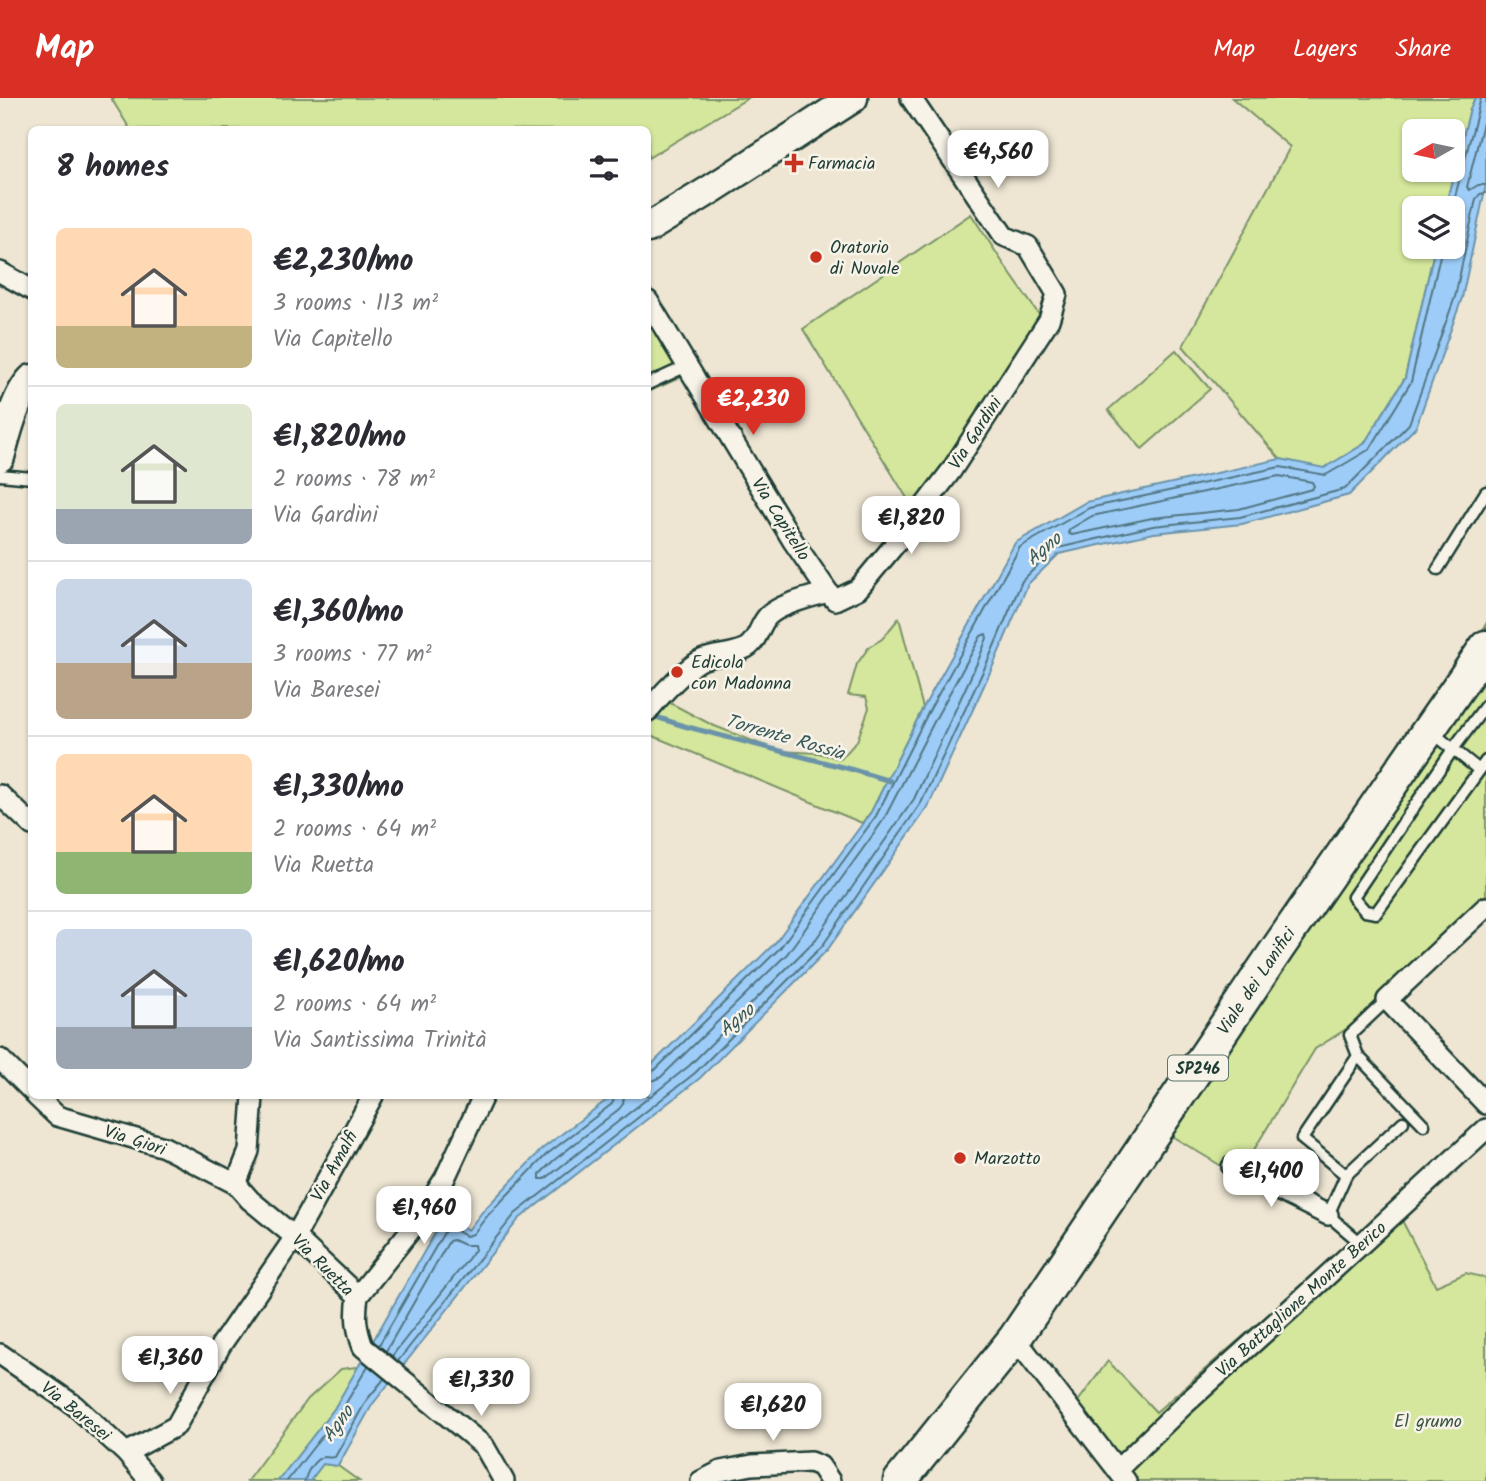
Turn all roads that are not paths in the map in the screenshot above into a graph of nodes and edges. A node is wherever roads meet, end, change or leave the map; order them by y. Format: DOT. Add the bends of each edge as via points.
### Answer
graph roads {
  1 [pos="853,98"];
  2 [pos="911,98"];
  3 [pos="651,226"];
  4 [pos="0,272"];
  5 [pos="28,288"];
  6 [pos="651,310"];
  7 [pos="687,366"];
  8 [pos="28,383"];
  9 [pos="651,383"];
  10 [pos="0,457"];
  11 [pos="0,475"];
  12 [pos="28,478"];
  13 [pos="1486,492"];
  14 [pos="1438,569"];
  15 [pos="828,592"];
  16 [pos="1486,647"];
  17 [pos="652,705"];
  18 [pos="1486,705"];
  19 [pos="1429,730"];
  20 [pos="1453,749"];
  21 [pos="1486,761"];
  22 [pos="1479,770"];
  23 [pos="0,795"];
  24 [pos="28,821"];
  25 [pos="1486,907"];
  26 [pos="1387,1000"];
  27 [pos="1357,1056"];
  28 [pos="0,1059"];
  29 [pos="28,1085"];
  30 [pos="41,1099"];
  31 [pos="253,1099"];
  32 [pos="371,1099"];
  33 [pos="482,1099"];
  34 [pos="1486,1104"];
  35 [pos="1403,1122"];
  36 [pos="1424,1125"];
  37 [pos="1486,1129"];
  38 [pos="1232,1167"];
  39 [pos="1346,1175"];
  40 [pos="236,1184"];
  41 [pos="1328,1215"];
  42 [pos="296,1237"];
  43 [pos="1362,1244"];
  44 [pos="358,1296"];
  45 [pos="1015,1338"];
  46 [pos="0,1354"];
  47 [pos="126,1453"];
  48 [pos="1121,1476"];
  49 [pos="150,1481"];
  50 [pos="505,1481"];
  51 [pos="701,1481"];
  52 [pos="830,1481"];
  53 [pos="900,1481"];
  1 -- 3 [label="main road"];
  2 -- 15 [label="street, Via Gardini" via="1004,236 1028,246 1057,294 1049,320 951,471 897,542 858,589 835,600"];
  4 -- 5 [label="street"];
  6 -- 7 [label="street, Via Capitello"];
  7 -- 9 [label="lane"];
  7 -- 15 [label="street, Via Capitello"];
  8 -- 10 [label="main road"];
  11 -- 12 [label="lane"];
  13 -- 14 [label="lane"];
  15 -- 17 [label="street, Via Gardini" via="767,616 747,647 692,666"];
  16 -- 19 [label="main road, Viale dei Lanifici / SP246"];
  18 -- 20 [label="lane"];
  19 -- 20 [label="lane"];
  19 -- 45 [label="main road, Viale dei Lanifici / SP246"];
  20 -- 22 [label="lane"];
  20 -- 22 [label="lane" via="1353,897 1365,911 1376,913"];
  21 -- 22 [label="lane"];
  23 -- 24 [label="street"];
  25 -- 26 [label="street"];
  26 -- 27 [label="lane" via="1350,1035"];
  26 -- 34 [label="street"];
  27 -- 36 [label="lane"];
  27 -- 39 [label="lane" via="1302,1139"];
  28 -- 29 [label="street, Via Giori"];
  30 -- 40 [label="street, Via Giori" via="57,1116 164,1147"];
  31 -- 40 [label="street" via="249,1151"];
  32 -- 42 [label="street, Via Amalfi"];
  33 -- 44 [label="street" via="445,1178 417,1222"];
  35 -- 39 [label="lane"];
  37 -- 43 [label="street, Via Battaglione Monte Berico"];
  38 -- 41 [label="street"];
  39 -- 41 [label="lane"];
  40 -- 42 [label="street, Via Ruetta"];
  41 -- 43 [label="lane"];
  42 -- 44 [label="street, Via Ruetta"];
  42 -- 47 [label="street, Via Baresei" via="221,1345 176,1426"];
  43 -- 48 [label="street, Via Battaglione Monte Berico" via="1183,1406"];
  44 -- 50 [label="street, Via Ruetta" via="355,1318 363,1347 484,1446"];
  45 -- 48 [label="street"];
  45 -- 53 [label="main road, Viale dei Lanifici / SP246"];
  46 -- 47 [label="street, Via Baresei" via="74,1405"];
  47 -- 49 [label="street"];
  51 -- 52 [label="street" via="721,1471 752,1465 810,1462 820,1466"];
}
